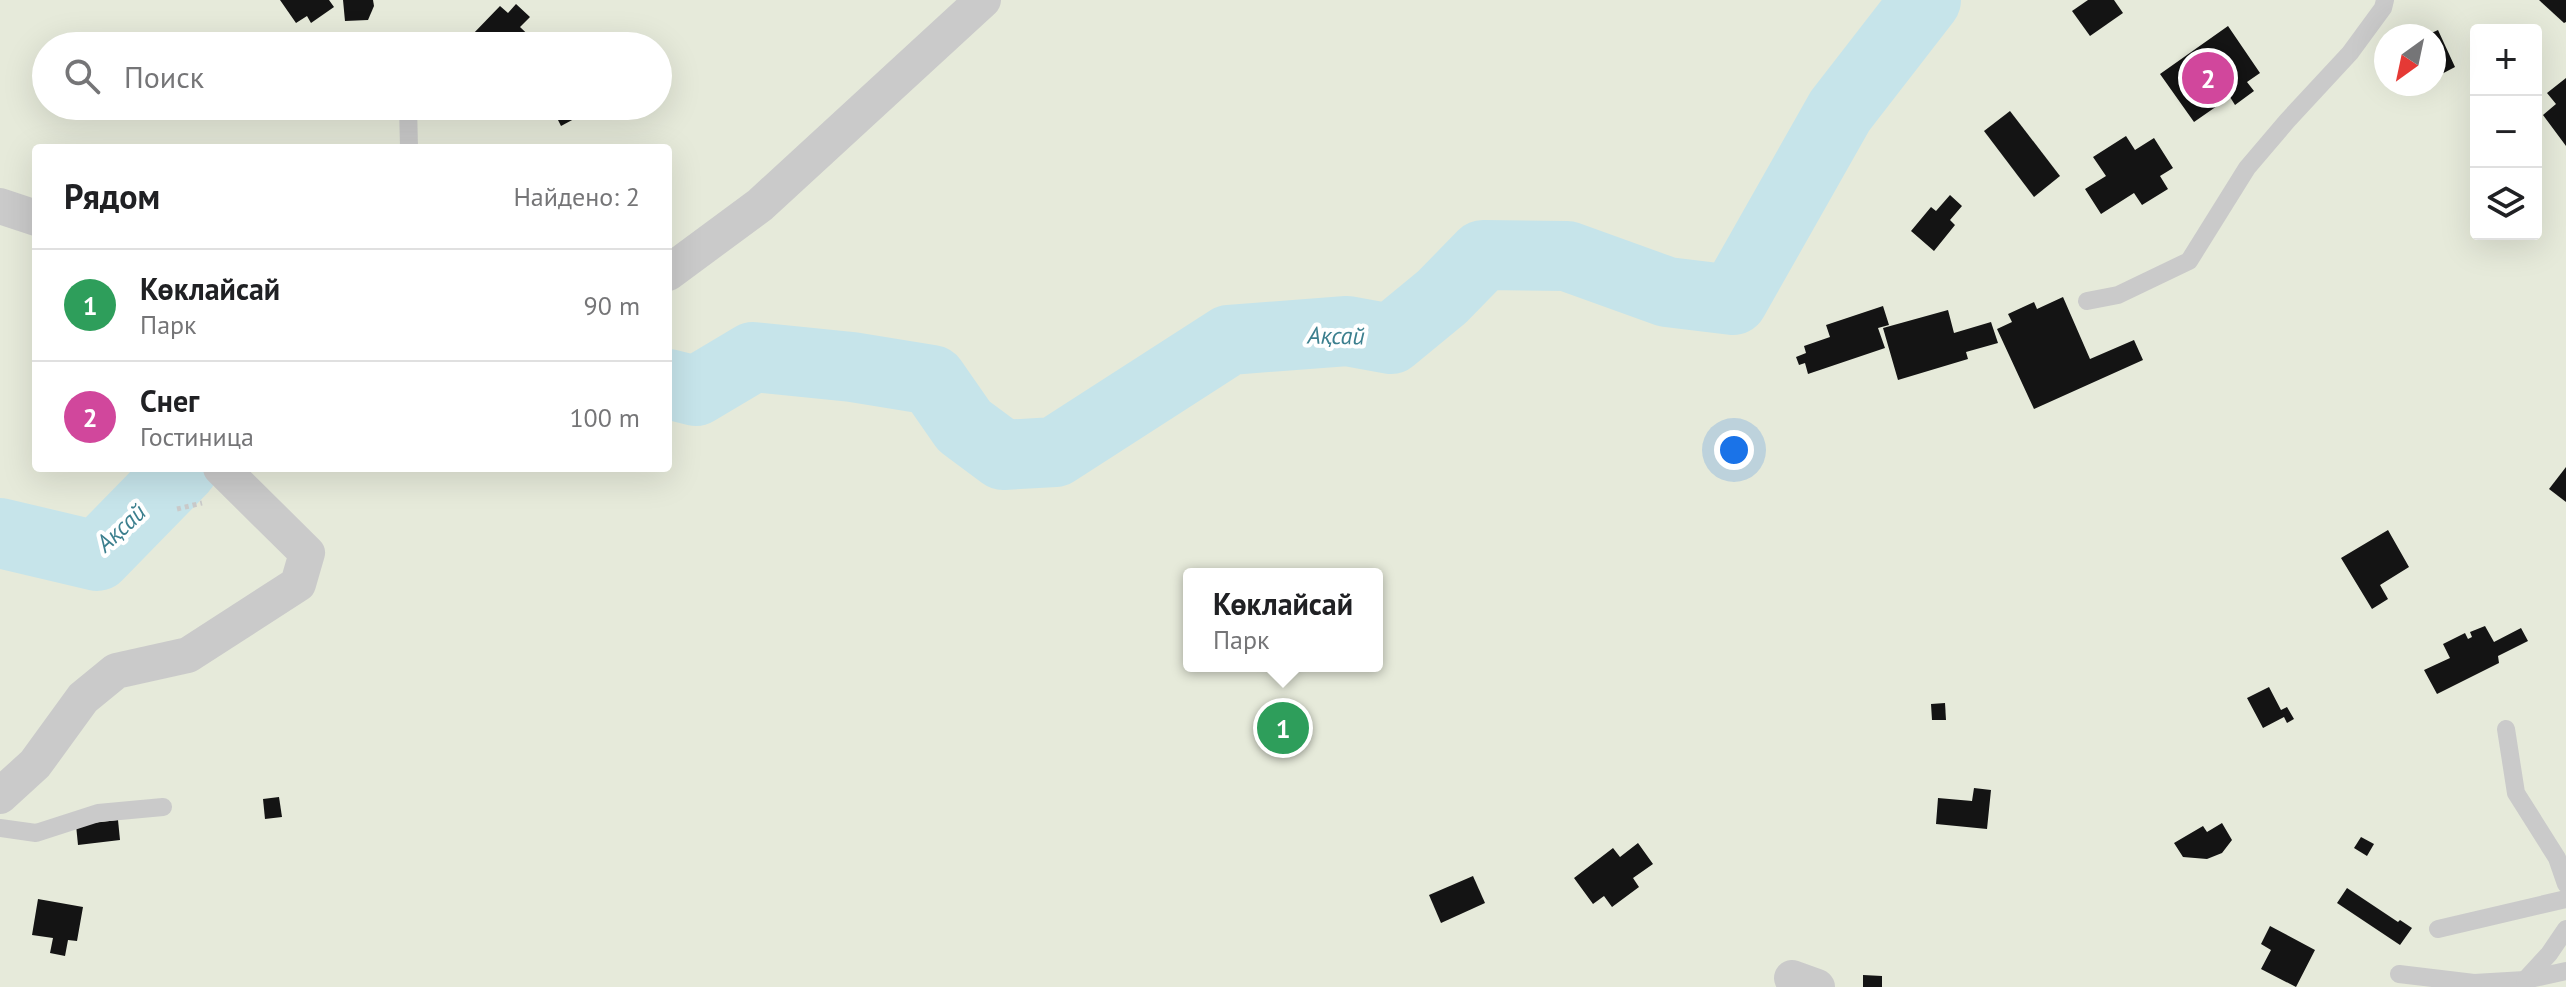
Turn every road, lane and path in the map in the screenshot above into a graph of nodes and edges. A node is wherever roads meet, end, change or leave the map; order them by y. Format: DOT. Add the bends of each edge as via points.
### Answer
graph roads {
  1 [pos="983,0"];
  2 [pos="2385,0"];
  3 [pos="408,120"];
  4 [pos="409,144"];
  5 [pos="0,206"];
  6 [pos="32,217"];
  7 [pos="672,270"];
  8 [pos="2087,301"];
  9 [pos="225,472"];
  10 [pos="2506,729"];
  11 [pos="0,796"];
  12 [pos="163,807"];
  13 [pos="0,828"];
  14 [pos="2566,884"];
  15 [pos="2566,899"];
  16 [pos="2438,929"];
  17 [pos="2566,929"];
  18 [pos="2566,971"];
  19 [pos="2399,974"];
  20 [pos="2525,980"];
  1 -- 7 [label="street" via="760,205"];
  2 -- 8 [label="lane" via="2350,53 2247,168 2189,261 2118,295"];
  3 -- 4 [label="lane"];
  5 -- 6 [label="street"];
  9 -- 11 [label="street" via="307,553 298,584 188,655 116,671 83,698 35,764"];
  10 -- 14 [label="lane" via="2516,793 2557,858"];
  12 -- 13 [label="lane" via="98,813 36,833"];
  15 -- 16 [label="lane"];
  17 -- 20 [label="lane"];
  18 -- 20 [label="lane"];
  19 -- 20 [label="lane" via="2474,983"];
}
